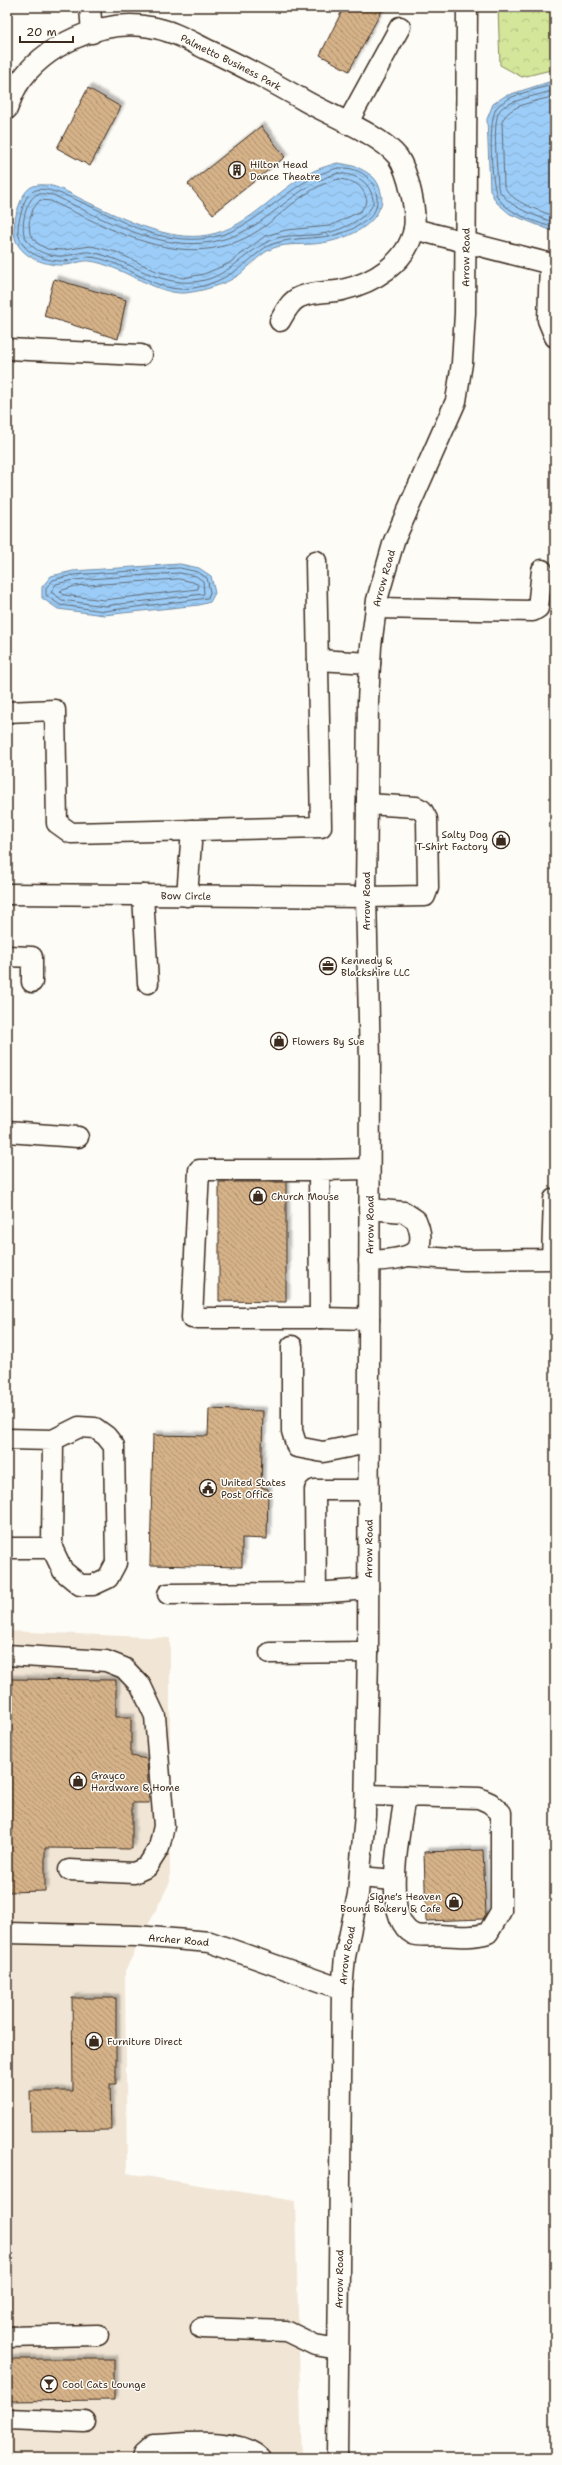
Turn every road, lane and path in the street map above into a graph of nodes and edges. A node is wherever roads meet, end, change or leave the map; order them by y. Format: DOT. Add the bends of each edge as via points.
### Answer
graph roads {
  1 [pos="90,7"];
  2 [pos="467,7"];
  3 [pos="400,27"];
  4 [pos="92,33"];
  5 [pos="7,109"];
  6 [pos="347,124"];
  7 [pos="414,229"];
  8 [pos="466,242"];
  9 [pos="552,264"];
  10 [pos="280,321"];
  11 [pos="555,337"];
  12 [pos="7,349"];
  13 [pos="141,355"];
  14 [pos="316,561"];
  15 [pos="542,570"];
  16 [pos="376,608"];
  17 [pos="318,660"];
  18 [pos="370,663"];
  19 [pos="7,712"];
  20 [pos="367,804"];
  21 [pos="192,830"];
  22 [pos="7,894"];
  23 [pos="142,895"];
  24 [pos="187,896"];
  25 [pos="366,898"];
  26 [pos="7,956"];
  27 [pos="32,982"];
  28 [pos="148,983"];
  29 [pos="7,1132"];
  30 [pos="78,1137"];
  31 [pos="369,1169"];
  32 [pos="319,1170"];
  33 [pos="554,1199"];
  34 [pos="369,1209"];
  35 [pos="410,1256"];
  36 [pos="369,1261"];
  37 [pos="320,1318"];
  38 [pos="369,1319"];
  39 [pos="292,1346"];
  40 [pos="7,1439"];
  41 [pos="53,1440"];
  42 [pos="368,1443"];
  43 [pos="368,1490"];
  44 [pos="7,1548"];
  45 [pos="52,1548"];
  46 [pos="368,1589"];
  47 [pos="316,1593"];
  48 [pos="168,1594"];
  49 [pos="368,1652"];
  50 [pos="270,1653"];
  51 [pos="7,1655"];
  52 [pos="366,1795"];
  53 [pos="404,1796"];
  54 [pos="69,1870"];
  55 [pos="360,1876"];
  56 [pos="394,1880"];
  57 [pos="7,1933"];
  58 [pos="342,1989"];
  59 [pos="201,2328"];
  60 [pos="98,2335"];
  61 [pos="7,2337"];
  62 [pos="338,2349"];
  63 [pos="7,2419"];
  64 [pos="85,2422"];
  65 [pos="142,2458"];
  66 [pos="260,2458"];
  67 [pos="337,2458"];
  1 -- 4 [label="street"];
  2 -- 8 [label="street, Arrow Road"];
  3 -- 6 [label="street"];
  4 -- 5 [label="street, Palmetto Business Park" via="55,49 33,67 17,86"];
  4 -- 6 [label="street, Palmetto Business Park" via="125,25 150,26 171,32 253,71"];
  6 -- 7 [label="street, Palmetto Business Park" via="390,149 406,169"];
  7 -- 8 [label="street"];
  7 -- 10 [label="street, Palmetto Business Park" via="404,251 387,271 368,282 341,290 316,292 298,297 287,308"];
  8 -- 9 [label="street"];
  8 -- 16 [label="street, Arrow Road" via="462,363 456,401 394,541"];
  9 -- 11 [label="street" via="548,320"];
  12 -- 13 [label="street"];
  14 -- 17 [label="street"];
  15 -- 16 [label="street" via="538,608 533,611"];
  16 -- 18 [label="street, Arrow Road"];
  17 -- 18 [label="street"];
  17 -- 21 [label="street" via="321,827"];
  18 -- 20 [label="street, Arrow Road"];
  19 -- 21 [label="street" via="55,710 57,823 71,833"];
  20 -- 25 [label="street, Arrow Road"];
  20 -- 25 [label="street, Bow Circle" via="416,807 422,810 428,819 428,888 425,896"];
  21 -- 24 [label="street"];
  22 -- 23 [label="street, Bow Circle"];
  23 -- 24 [label="street, Bow Circle"];
  23 -- 28 [label="street"];
  24 -- 25 [label="street, Bow Circle"];
  25 -- 31 [label="street, Arrow Road" via="370,1061"];
  26 -- 27 [label="street" via="32,957"];
  29 -- 30 [label="street"];
  31 -- 32 [label="street"];
  31 -- 34 [label="street, Arrow Road"];
  32 -- 37 [label="street"];
  32 -- 37 [label="street" via="199,1170 192,1318"];
  33 -- 35 [label="street" via="552,1259 466,1260"];
  34 -- 35 [label="street" via="404,1212 416,1220 421,1238"];
  34 -- 36 [label="street, Arrow Road"];
  35 -- 36 [label="street"];
  36 -- 38 [label="street, Arrow Road"];
  37 -- 38 [label="street"];
  38 -- 42 [label="street, Arrow Road"];
  39 -- 42 [label="street" via="292,1431 297,1447 323,1452"];
  40 -- 41 [label="street"];
  41 -- 45 [label="street"];
  41 -- 45 [label="street" via="79,1427 94,1428 106,1436 114,1446 116,1563 108,1578 93,1585 80,1585 63,1571"];
  42 -- 43 [label="street, Arrow Road"];
  43 -- 46 [label="street, Arrow Road"];
  43 -- 47 [label="street" via="315,1490"];
  44 -- 45 [label="street"];
  46 -- 47 [label="street"];
  46 -- 49 [label="street, Arrow Road"];
  47 -- 48 [label="street"];
  49 -- 50 [label="street"];
  49 -- 52 [label="street, Arrow Road"];
  51 -- 54 [label="street" via="106,1661 124,1668 141,1686 155,1716 164,1826 159,1848 147,1866 134,1873"];
  52 -- 53 [label="street"];
  52 -- 55 [label="street, Arrow Road"];
  53 -- 56 [label="street"];
  53 -- 56 [label="street" via="479,1798 490,1803 501,1813 501,1911 488,1932 474,1937 413,1934 403,1926 396,1911"];
  55 -- 56 [label="street"];
  55 -- 58 [label="street, Arrow Road" via="354,1922 345,1957"];
  57 -- 58 [label="street, Archer Road" via="197,1940 225,1946"];
  58 -- 62 [label="street, Arrow Road"];
  59 -- 62 [label="street" via="286,2331 315,2344"];
  60 -- 61 [label="street"];
  62 -- 67 [label="street, Arrow Road"];
  63 -- 64 [label="street"];
  65 -- 66 [label="street" via="153,2445 228,2444 254,2452"];
}
